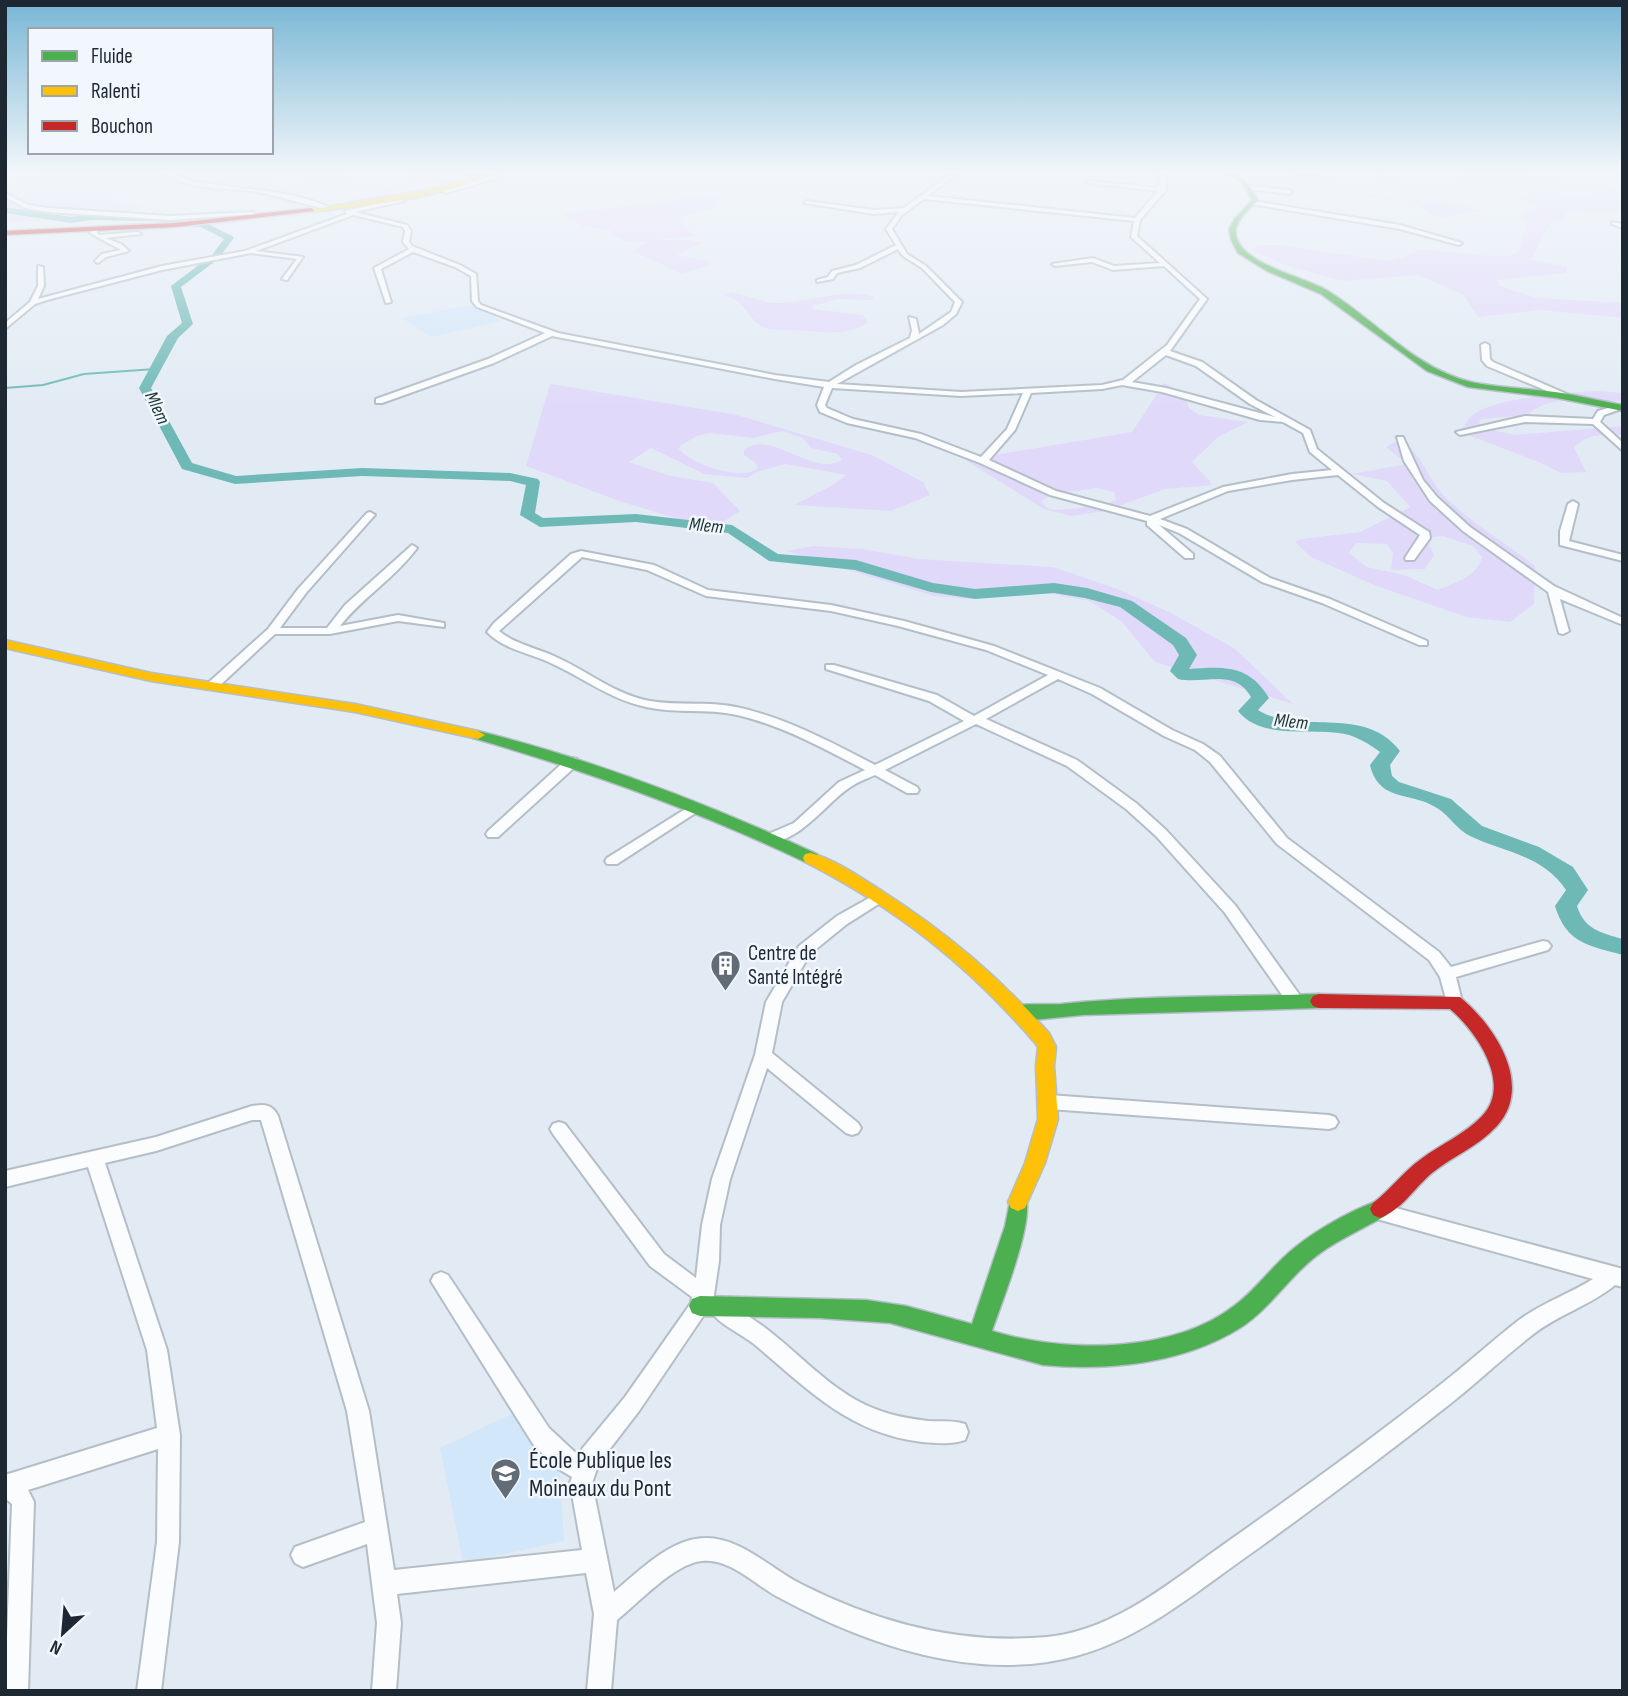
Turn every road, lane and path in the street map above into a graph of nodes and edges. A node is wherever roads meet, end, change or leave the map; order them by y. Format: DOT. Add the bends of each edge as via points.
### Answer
graph roads {
  1 [pos="125,250"];
  2 [pos="254,250"];
  3 [pos="412,250"];
  4 [pos="890,250"];
  5 [pos="901,250"];
  6 [pos="1148,250"];
  7 [pos="1240,250"];
  8 [pos="246,253"];
  9 [pos="98,261"];
  10 [pos="1055,264"];
  11 [pos="1166,264"];
  12 [pos="40,267"];
  13 [pos="285,279"];
  14 [pos="819,281"];
  15 [pos="388,302"];
  16 [pos="33,303"];
  17 [pos="912,319"];
  18 [pos="5,327"];
  19 [pos="951,330"];
  20 [pos="550,334"];
  21 [pos="914,338"];
  22 [pos="519,339"];
  23 [pos="534,342"];
  24 [pos="1485,345"];
  25 [pos="1165,352"];
  26 [pos="1122,383"];
  27 [pos="828,386"];
  28 [pos="1027,393"];
  29 [pos="1572,398"];
  30 [pos="379,401"];
  31 [pos="1620,407"];
  32 [pos="1595,422"];
  33 [pos="1290,423"];
  34 [pos="1460,432"];
  35 [pos="1400,439"];
  36 [pos="1623,448"];
  37 [pos="983,461"];
  38 [pos="1338,472"];
  39 [pos="1573,504"];
  40 [pos="370,515"];
  41 [pos="1147,518"];
  42 [pos="412,548"];
  43 [pos="1189,556"];
  44 [pos="1410,558"];
  45 [pos="1623,558"];
  46 [pos="1553,591"];
  47 [pos="1623,622"];
  48 [pos="440,625"];
  49 [pos="272,631"];
  50 [pos="330,631"];
  51 [pos="1563,632"];
  52 [pos="1423,643"];
  53 [pos="5,644"];
  54 [pos="830,667"];
  55 [pos="1054,673"];
  56 [pos="212,686"];
  57 [pos="976,720"];
  58 [pos="572,762"];
  59 [pos="877,770"];
  60 [pos="912,790"];
  61 [pos="695,807"];
  62 [pos="493,834"];
  63 [pos="771,838"];
  64 [pos="612,861"];
  65 [pos="880,897"];
  66 [pos="1543,946"];
  67 [pos="1447,974"];
  68 [pos="1294,1001"];
  69 [pos="1454,1002"];
  70 [pos="1020,1011"];
  71 [pos="763,1055"];
  72 [pos="1049,1102"];
  73 [pos="1329,1122"];
  74 [pos="852,1128"];
  75 [pos="559,1129"];
  76 [pos="95,1160"];
  77 [pos="5,1179"];
  78 [pos="1377,1211"];
  79 [pos="1617,1276"];
  80 [pos="441,1281"];
  81 [pos="705,1303"];
  82 [pos="979,1336"];
  83 [pos="957,1432"];
  84 [pos="169,1434"];
  85 [pos="583,1471"];
  86 [pos="5,1486"];
  87 [pos="377,1529"];
  88 [pos="303,1555"];
  89 [pos="595,1560"];
  90 [pos="386,1584"];
  91 [pos="606,1614"];
  92 [pos="16,1691"];
  93 [pos="149,1691"];
  94 [pos="384,1691"];
  95 [pos="599,1691"];
  1 -- 9 [label="street"];
  2 -- 8 [label="street"];
  3 -- 15 [label="street" via="377,268"];
  3 -- 20 [label="street" via="471,271 479,306"];
  4 -- 14 [label="street"];
  5 -- 21 [label="street" via="960,305 948,320"];
  6 -- 11 [label="street"];
  7 -- 29 [label="main road" via="1270,269 1324,292 1430,369 1468,384"];
  8 -- 13 [label="street" via="301,258"];
  8 -- 16 [label="street" via="162,268"];
  10 -- 11 [label="street" via="1091,260 1115,268"];
  11 -- 25 [label="street" via="1204,301"];
  12 -- 16 [label="street" via="41,286"];
  16 -- 18 [label="street"];
  17 -- 21 [label="street"];
  19 -- 21 [label="street"];
  20 -- 23 [label="street"];
  20 -- 27 [label="street"];
  21 -- 27 [label="street"];
  22 -- 23 [label="street"];
  23 -- 30 [label="street"];
  24 -- 29 [label="street" via="1490,364"];
  25 -- 26 [label="street" via="1138,376"];
  25 -- 33 [label="street" via="1196,362"];
  26 -- 28 [label="street"];
  26 -- 33 [label="street"];
  27 -- 28 [label="street" via="950,394"];
  27 -- 37 [label="street" via="821,405 832,415 918,436"];
  28 -- 37 [label="street" via="1012,430"];
  29 -- 31 [label="main road"];
  31 -- 32 [label="street" via="1601,413"];
  32 -- 34 [label="street" via="1524,419"];
  32 -- 36 [label="street"];
  33 -- 38 [label="street" via="1307,432 1312,450"];
  35 -- 46 [label="street" via="1410,469 1438,506"];
  37 -- 41 [label="street" via="1053,493"];
  38 -- 41 [label="street" via="1226,489"];
  38 -- 44 [label="street" via="1424,534"];
  39 -- 45 [label="street" via="1564,543"];
  40 -- 49 [label="street"];
  41 -- 43 [label="street"];
  41 -- 52 [label="street" via="1183,531 1266,580"];
  42 -- 50 [label="street"];
  46 -- 47 [label="street"];
  46 -- 51 [label="street"];
  48 -- 50 [label="street" via="398,618"];
  49 -- 50 [label="street"];
  49 -- 56 [label="street"];
  53 -- 56 [label="main road"];
  54 -- 57 [label="street" via="933,698"];
  55 -- 57 [label="street"];
  55 -- 59 [label="street" via="990,648 900,623 831,608 706,593 650,567 581,554 493,632 612,694 667,707 719,707 747,713"];
  55 -- 67 [label="street" via="1096,691 1215,759 1282,841 1434,956"];
  56 -- 58 [label="main road" via="424,722"];
  57 -- 59 [label="street"];
  57 -- 68 [label="street" via="1072,763 1131,806 1230,909"];
  58 -- 61 [label="main road"];
  58 -- 62 [label="street"];
  59 -- 60 [label="street"];
  59 -- 63 [label="street" via="845,785 799,826"];
  61 -- 63 [label="main road"];
  61 -- 64 [label="street"];
  63 -- 65 [label="main road" via="817,858"];
  65 -- 70 [label="main road" via="961,954"];
  65 -- 71 [label="street" via="804,950 774,1002"];
  66 -- 67 [label="street"];
  67 -- 69 [label="street"];
  68 -- 69 [label="main road"];
  68 -- 70 [label="main road"];
  69 -- 78 [label="main road" via="1463,1007 1489,1046 1506,1084 1505,1098 1490,1120 1430,1163"];
  70 -- 72 [label="main road" via="1047,1047"];
  71 -- 74 [label="street"];
  71 -- 81 [label="street" via="721,1179 711,1225"];
  72 -- 73 [label="street"];
  72 -- 82 [label="main road" via="1043,1142 1018,1196 1016,1226"];
  75 -- 81 [label="street" via="657,1260"];
  76 -- 77 [label="street"];
  76 -- 84 [label="street" via="157,1350"];
  76 -- 87 [label="street" via="252,1112 269,1116 358,1411"];
  78 -- 79 [label="street"];
  78 -- 82 [label="main road" via="1341,1227 1308,1250 1246,1311 1223,1326 1181,1341 1141,1350 1077,1354 1039,1353"];
  79 -- 91 [label="street" via="1540,1316 1286,1515 1143,1615 1103,1635 1051,1649 957,1650 838,1615 725,1553 703,1549 683,1554"];
  80 -- 85 [label="street" via="541,1436"];
  81 -- 82 [label="main road" via="862,1309"];
  81 -- 83 [label="street" via="755,1332 850,1409 893,1428 926,1434"];
  81 -- 85 [label="street"];
  84 -- 86 [label="street"];
  84 -- 93 [label="street" via="168,1542"];
  85 -- 89 [label="street" via="581,1483"];
  86 -- 92 [label="street" via="23,1502"];
  87 -- 88 [label="street"];
  87 -- 90 [label="street"];
  89 -- 90 [label="street"];
  89 -- 91 [label="street"];
  90 -- 94 [label="street" via="389,1623"];
  91 -- 95 [label="street"];
}
